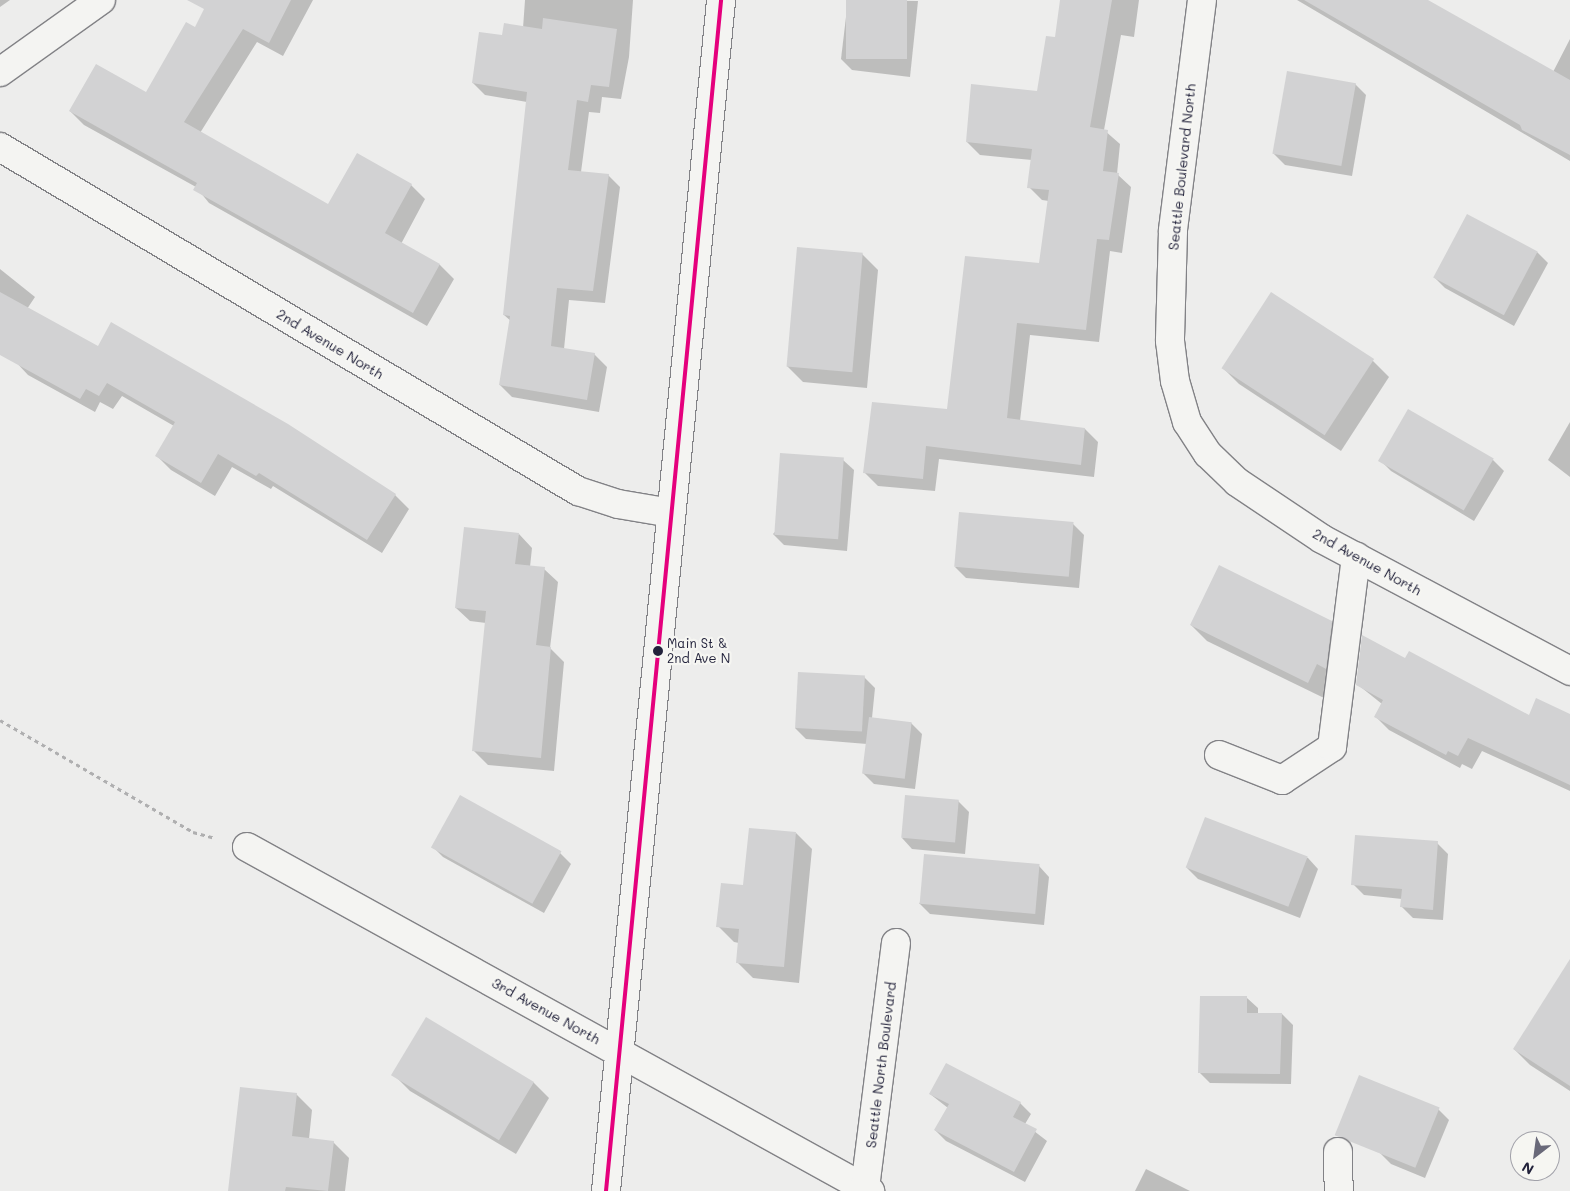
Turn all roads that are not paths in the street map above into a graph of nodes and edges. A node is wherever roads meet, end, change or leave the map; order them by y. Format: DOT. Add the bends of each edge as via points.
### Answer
graph roads {
  1 [pos="101,0"];
  2 [pos="721,0"];
  3 [pos="1202,0"];
  4 [pos="0,72"];
  5 [pos="0,147"];
  6 [pos="1186,422"];
  7 [pos="671,513"];
  8 [pos="1356,557"];
  9 [pos="1570,671"];
  10 [pos="1220,755"];
  11 [pos="247,846"];
  12 [pos="896,943"];
  13 [pos="618,1050"];
  14 [pos="1338,1152"];
  15 [pos="867,1190"];
  16 [pos="606,1191"];
  17 [pos="1339,1191"];
  1 -- 4 [label="street"];
  2 -- 7 [label="street"];
  3 -- 6 [label="street, Seattle Boulevard North" via="1173,231 1170,341 1175,381"];
  5 -- 7 [label="street, 2nd Avenue North" via="578,491 618,504"];
  6 -- 8 [label="street, 2nd Avenue North" via="1208,454 1237,482 1322,539"];
  7 -- 13 [label="street"];
  8 -- 9 [label="street, 2nd Avenue North"];
  8 -- 10 [label="street" via="1332,747 1282,780"];
  11 -- 13 [label="street, 3rd Avenue North"];
  12 -- 15 [label="street, Seattle North Boulevard"];
  13 -- 15 [label="street, 3rd Avenue North"];
  13 -- 16 [label="street"];
  14 -- 17 [label="street"];
}
